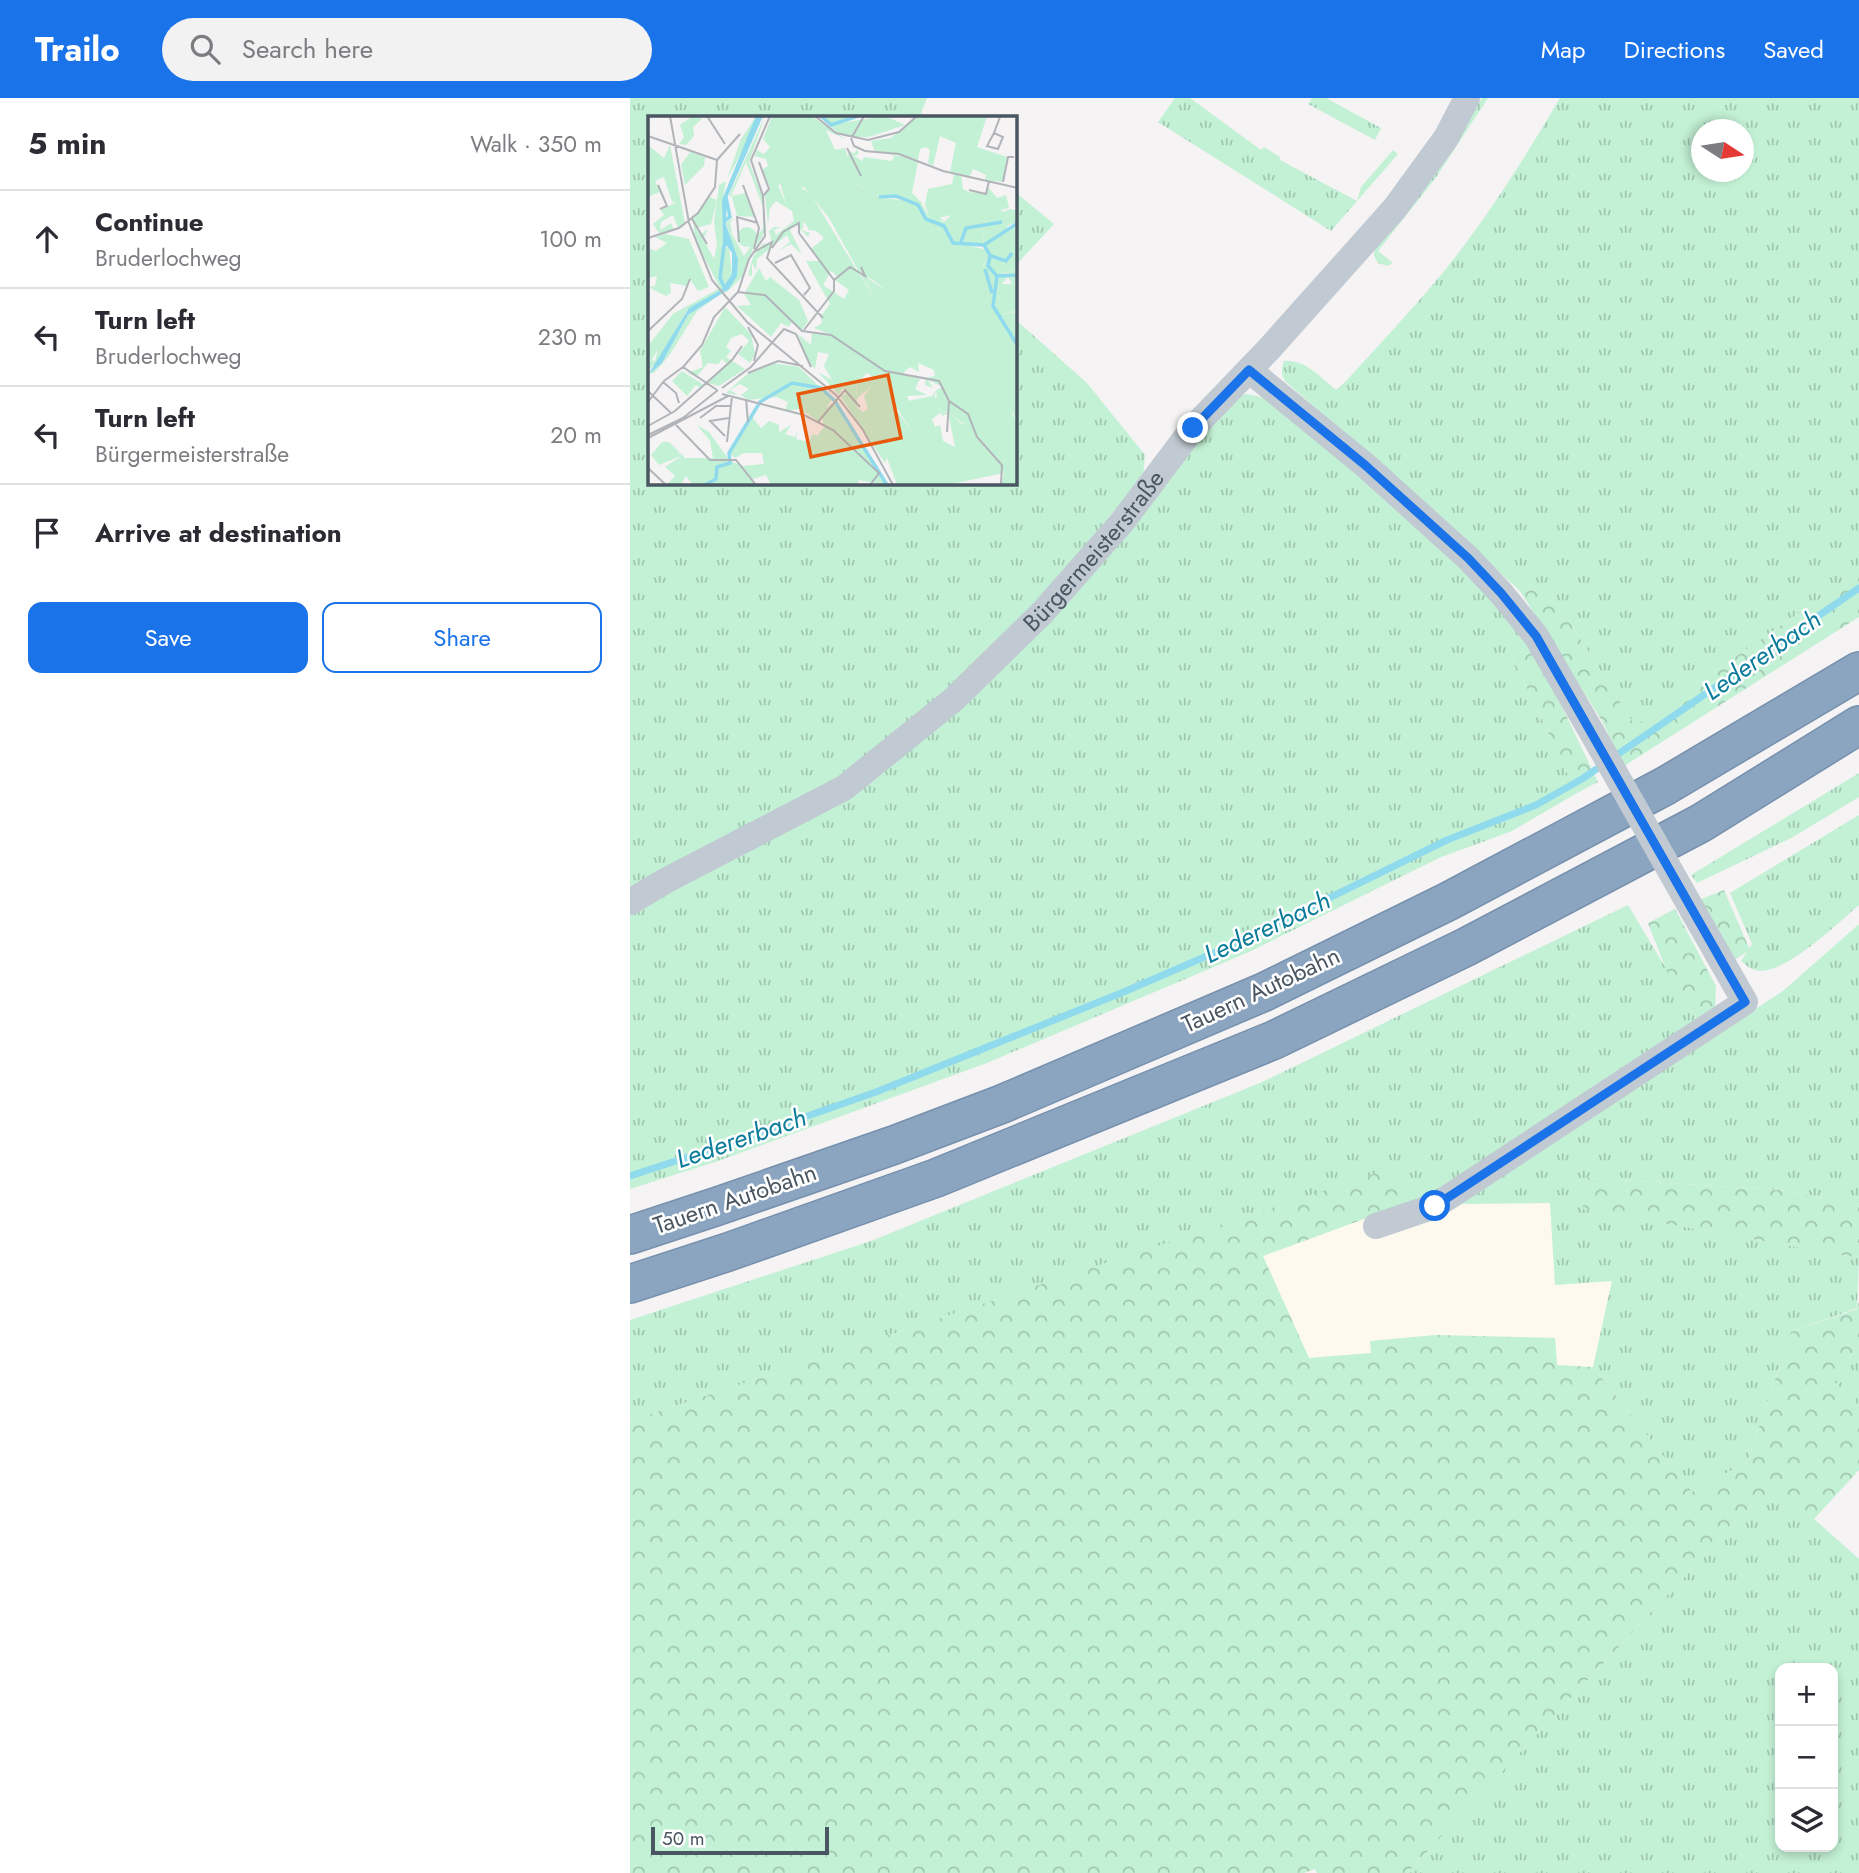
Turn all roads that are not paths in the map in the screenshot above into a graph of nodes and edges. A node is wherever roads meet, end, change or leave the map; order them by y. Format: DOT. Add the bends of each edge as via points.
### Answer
graph roads {
  1 [pos="1467,98"];
  2 [pos="1249,370"];
  3 [pos="1859,671"];
  4 [pos="1859,725"];
  5 [pos="630,902"];
  6 [pos="1377,1226"];
  7 [pos="630,1235"];
  8 [pos="630,1284"];
  1 -- 2 [label="street, Bürgermeisterstraße" via="1446,138 1395,208"];
  2 -- 5 [label="street, Bürgermeisterstraße" via="1193,428 1123,521 1042,613 953,700 844,788"];
  2 -- 6 [label="street, bridge" via="1365,465 1476,566 1536,636 1745,1002 1435,1206"];
  3 -- 7 [label="highway, Tauern Autobahn" via="1665,786 1449,901 1264,992 1002,1104"];
  4 -- 8 [label="highway, Tauern Autobahn" via="1688,830 1466,947 1274,1040 936,1178"];
}
